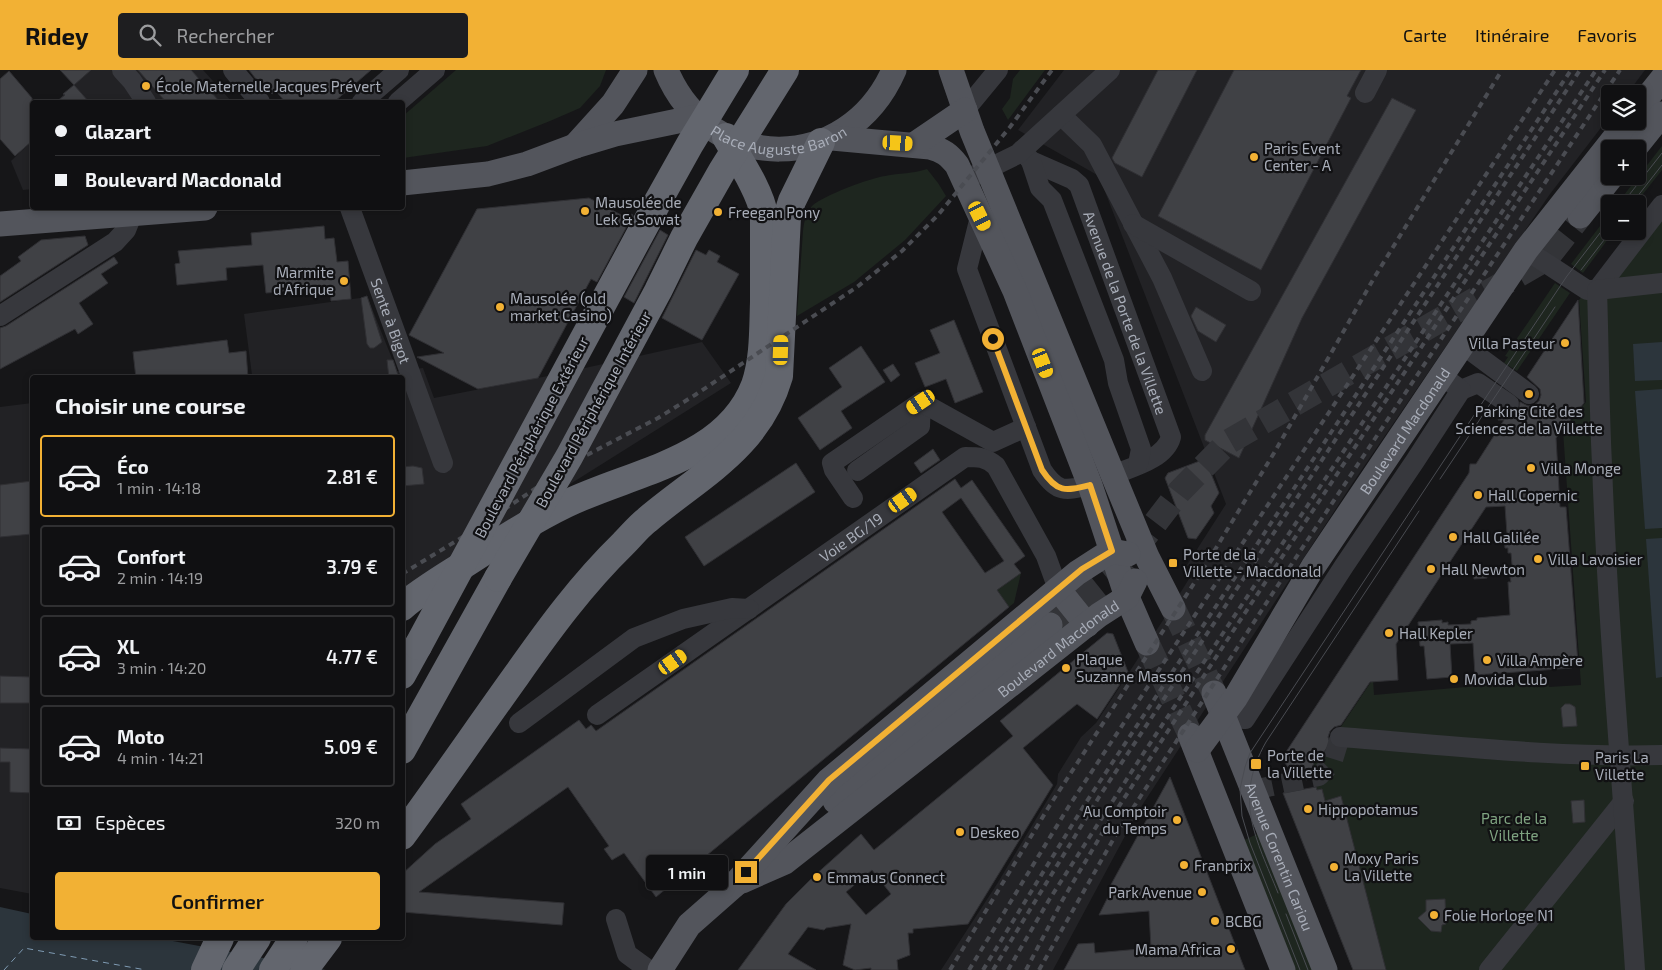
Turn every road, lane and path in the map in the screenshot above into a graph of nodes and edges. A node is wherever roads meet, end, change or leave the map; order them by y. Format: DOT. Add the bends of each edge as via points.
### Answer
graph roads {
  1 [pos="122,70"];
  2 [pos="233,70"];
  3 [pos="400,70"];
  4 [pos="435,70"];
  5 [pos="635,70"];
  6 [pos="666,70"];
  7 [pos="735,70"];
  8 [pos="785,70"];
  9 [pos="894,70"];
  10 [pos="912,70"];
  11 [pos="951,70"];
  12 [pos="998,70"];
  13 [pos="1110,70"];
  14 [pos="1377,70"];
  15 [pos="1662,78"];
  16 [pos="1365,93"];
  17 [pos="1646,99"];
  18 [pos="145,100"];
  19 [pos="258,100"];
  20 [pos="364,100"];
  21 [pos="400,100"];
  22 [pos="965,110"];
  23 [pos="1662,114"];
  24 [pos="1061,115"];
  25 [pos="697,117"];
  26 [pos="1622,130"];
  27 [pos="726,137"];
  28 [pos="827,140"];
  29 [pos="1641,140"];
  30 [pos="864,141"];
  31 [pos="915,144"];
  32 [pos="575,146"];
  33 [pos="1027,156"];
  34 [pos="988,169"];
  35 [pos="964,180"];
  36 [pos="405,183"];
  37 [pos="1605,185"];
  38 [pos="1662,205"];
  39 [pos="178,210"];
  40 [pos="351,210"];
  41 [pos="132,215"];
  42 [pos="980,216"];
  43 [pos="1580,216"];
  44 [pos="0,224"];
  45 [pos="1134,224"];
  46 [pos="1534,255"];
  47 [pos="1662,283"];
  48 [pos="1592,290"];
  49 [pos="1251,291"];
  50 [pos="0,316"];
  51 [pos="1463,345"];
  52 [pos="1588,351"];
  53 [pos="1202,371"];
  54 [pos="1451,383"];
  55 [pos="1529,394"];
  56 [pos="921,402"];
  57 [pos="1509,404"];
  58 [pos="1026,427"];
  59 [pos="443,463"];
  60 [pos="1138,464"];
  61 [pos="857,471"];
  62 [pos="1113,475"];
  63 [pos="623,481"];
  64 [pos="1090,485"];
  65 [pos="853,498"];
  66 [pos="646,521"];
  67 [pos="1112,551"];
  68 [pos="1147,557"];
  69 [pos="1058,589"];
  70 [pos="1127,597"];
  71 [pos="405,605"];
  72 [pos="1173,608"];
  73 [pos="749,609"];
  74 [pos="1087,624"];
  75 [pos="1050,625"];
  76 [pos="1148,643"];
  77 [pos="405,670"];
  78 [pos="1214,693"];
  79 [pos="597,715"];
  80 [pos="1234,718"];
  81 [pos="519,723"];
  82 [pos="1340,737"];
  83 [pos="405,745"];
  84 [pos="1659,755"];
  85 [pos="1621,756"];
  86 [pos="1620,798"];
  87 [pos="405,832"];
  88 [pos="734,885"];
  89 [pos="616,919"];
  90 [pos="219,940"];
  91 [pos="256,940"];
  92 [pos="293,940"];
  93 [pos="326,940"];
  94 [pos="205,970"];
  95 [pos="236,970"];
  96 [pos="273,970"];
  97 [pos="304,970"];
  98 [pos="649,970"];
  99 [pos="660,970"];
  100 [pos="1283,970"];
  101 [pos="1326,970"];
  102 [pos="1488,970"];
  103 [pos="1635,970"];
  1 -- 18 [label="street"];
  2 -- 19 [label="street"];
  3 -- 20 [label="street"];
  4 -- 21 [label="street"];
  5 -- 32 [label="main road" via="613,104"];
  6 -- 25 [label="main road, Place Auguste Baron" via="684,104"];
  7 -- 77 [label="highway, Boulevard Périphérique Extérieur, bridge" via="690,144"];
  8 -- 83 [label="highway, Boulevard Périphérique Intérieur, bridge" via="684,238 569,456"];
  9 -- 28 [label="main road, Place Auguste Baron" via="877,101 864,116"];
  10 -- 30 [label="main road" via="895,103"];
  11 -- 22 [label="main road"];
  12 -- 22 [label="street"];
  13 -- 24 [label="street"];
  14 -- 16 [label="street"];
  15 -- 17 [label="main road"];
  22 -- 31 [label="main road"];
  22 -- 34 [label="main road"];
  23 -- 29 [label="main road"];
  24 -- 33 [label="street"];
  24 -- 45 [label="street" via="1092,145"];
  25 -- 27 [label="main road, Place Auguste Baron"];
  25 -- 32 [label="main road"];
  26 -- 46 [label="main road, Boulevard Macdonald"];
  27 -- 28 [label="main road, Place Auguste Baron" via="773,149 802,147"];
  27 -- 63 [label="highway" via="763,206 763,332 755,383 736,418 713,440 680,458"];
  28 -- 30 [label="main road"];
  28 -- 66 [label="highway" via="792,201 787,217 780,366 777,383 766,408 750,433 726,458"];
  30 -- 31 [label="main road"];
  31 -- 35 [label="main road" via="946,153"];
  32 -- 36 [label="main road" via="528,164 488,174"];
  33 -- 34 [label="street" via="1012,157"];
  33 -- 60 [label="street" via="1040,188 1052,200 1114,360 1118,383 1141,449"];
  33 -- 60 [label="street, Avenue de la Porte de la Villette" via="1079,185 1171,437 1154,457"];
  34 -- 35 [label="street"];
  34 -- 62 [label="main road"];
  35 -- 42 [label="main road"];
  37 -- 43 [label="main road"];
  38 -- 48 [label="street"];
  39 -- 41 [label="main road"];
  40 -- 59 [label="street, Sente à Bigot"];
  41 -- 44 [label="main road"];
  41 -- 50 [label="street" via="116,242"];
  42 -- 58 [label="street" via="968,269"];
  42 -- 64 [label="main road" via="1015,291"];
  45 -- 49 [label="street"];
  45 -- 53 [label="street" via="1162,278"];
  46 -- 48 [label="street"];
  46 -- 51 [label="main road, Boulevard Macdonald"];
  47 -- 48 [label="street"];
  48 -- 52 [label="street" via="1584,303"];
  48 -- 85 [label="street" via="1612,723"];
  51 -- 54 [label="main road, Boulevard Macdonald"];
  51 -- 55 [label="street"];
  54 -- 57 [label="street" via="1478,383"];
  54 -- 80 [label="main road, Boulevard Macdonald" via="1313,567 1248,680"];
  56 -- 58 [label="street" via="993,442"];
  56 -- 61 [label="street" via="920,426"];
  56 -- 65 [label="street" via="832,463"];
  58 -- 64 [label="street" via="1049,480 1063,490"];
  60 -- 62 [label="street, Avenue de la Porte de la Villette"];
  62 -- 64 [label="main road"];
  62 -- 68 [label="main road"];
  63 -- 66 [label="highway" via="642,493 647,504"];
  63 -- 71 [label="highway" via="566,504 513,534"];
  64 -- 67 [label="main road"];
  66 -- 87 [label="highway" via="572,599"];
  67 -- 68 [label="main road"];
  67 -- 69 [label="main road, Boulevard Macdonald" via="1082,569"];
  67 -- 70 [label="main road"];
  68 -- 70 [label="main road, Boulevard Macdonald"];
  68 -- 72 [label="main road"];
  69 -- 73 [label="street, Voie BG/19" via="1046,556 996,466 978,457 965,457"];
  69 -- 74 [label="main road"];
  69 -- 88 [label="main road, Boulevard Macdonald" via="829,780"];
  70 -- 74 [label="main road, Boulevard Macdonald"];
  70 -- 76 [label="main road"];
  73 -- 79 [label="street, Voie BG/19"];
  73 -- 81 [label="street" via="732,608 683,619 634,638"];
  74 -- 88 [label="main road, Boulevard Macdonald" via="785,862"];
  75 -- 88 [label="main road, Boulevard Macdonald"];
  78 -- 80 [label="main road"];
  80 -- 100 [label="main road, Boulevard Macdonald" via="1193,741"];
  80 -- 101 [label="main road, Avenue Corentin Cariou" via="1239,754"];
  82 -- 85 [label="street"];
  84 -- 85 [label="street"];
  85 -- 86 [label="street"];
  86 -- 102 [label="street"];
  86 -- 103 [label="street"];
  88 -- 99 [label="main road, Boulevard Macdonald" via="689,925"];
  89 -- 98 [label="street" via="628,954"];
  90 -- 94 [label="highway"];
  91 -- 95 [label="highway"];
  92 -- 96 [label="highway"];
  93 -- 97 [label="highway"];
}
